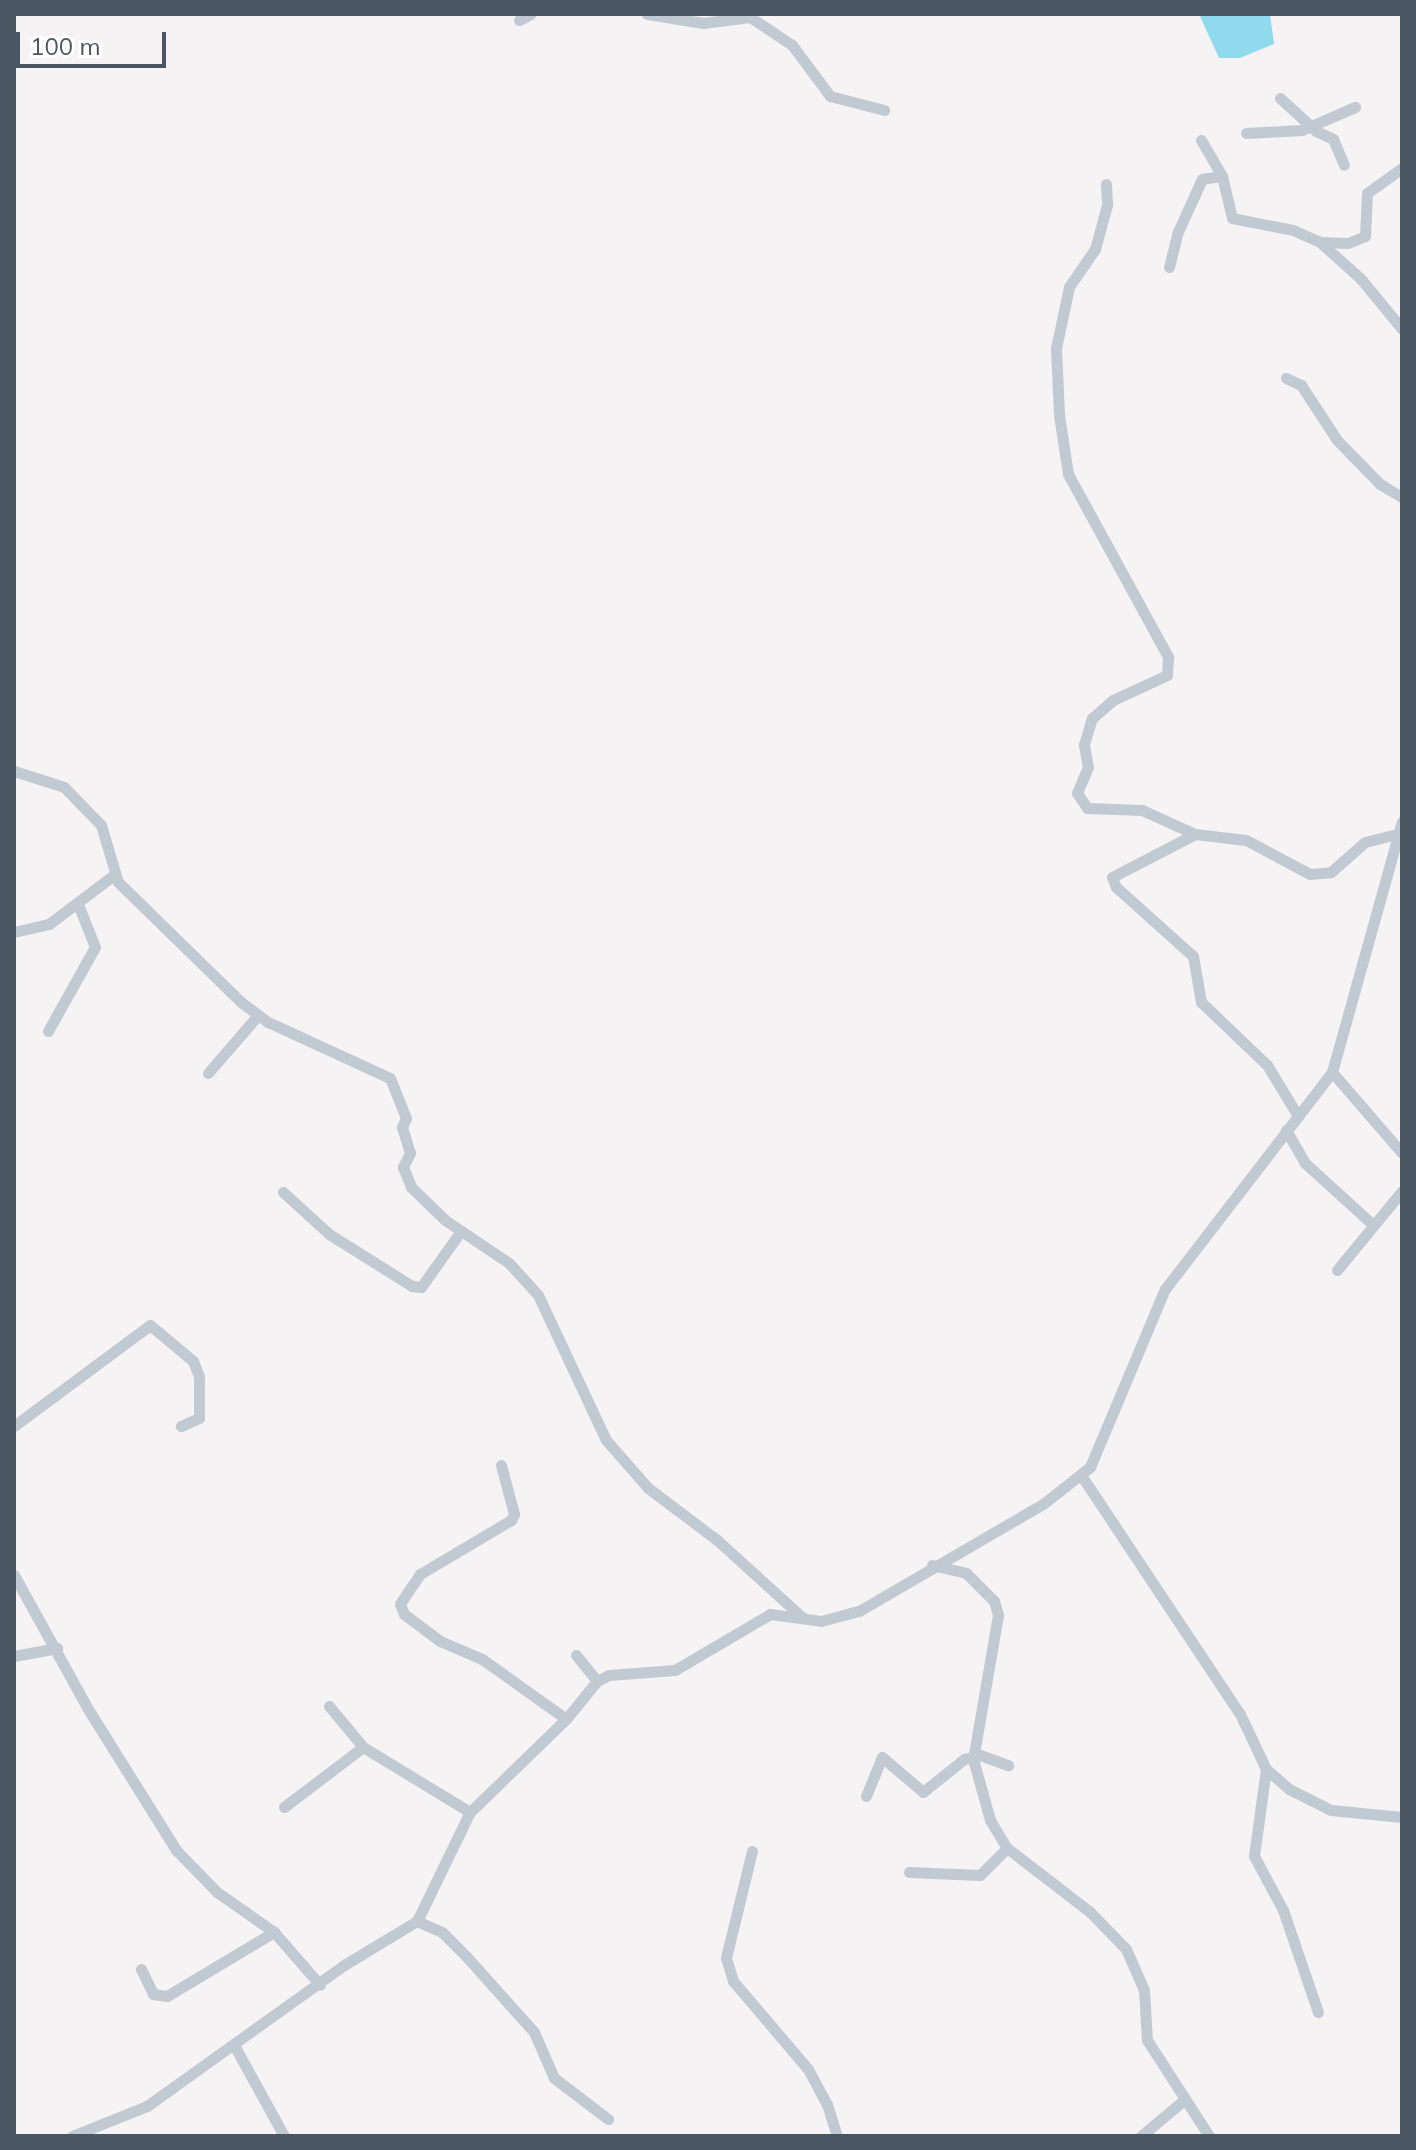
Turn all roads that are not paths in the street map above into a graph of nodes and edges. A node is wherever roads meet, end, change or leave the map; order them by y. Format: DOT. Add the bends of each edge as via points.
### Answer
graph roads {
  1 [pos="531,14"];
  2 [pos="647,14"];
  3 [pos="519,20"];
  4 [pos="1280,98"];
  5 [pos="1355,107"];
  6 [pos="884,110"];
  7 [pos="1310,125"];
  8 [pos="1246,133"];
  9 [pos="1201,140"];
  10 [pos="1344,165"];
  11 [pos="1402,168"];
  12 [pos="1222,176"];
  13 [pos="1106,184"];
  14 [pos="1320,242"];
  15 [pos="1169,267"];
  16 [pos="1402,329"];
  17 [pos="1286,378"];
  18 [pos="1402,497"];
  19 [pos="14,771"];
  20 [pos="1402,822"];
  21 [pos="1195,834"];
  22 [pos="1397,834"];
  23 [pos="115,874"];
  24 [pos="78,904"];
  25 [pos="14,932"];
  26 [pos="258,1015"];
  27 [pos="48,1031"];
  28 [pos="1332,1072"];
  29 [pos="208,1073"];
  30 [pos="1298,1116"];
  31 [pos="1286,1130"];
  32 [pos="1402,1153"];
  33 [pos="1402,1191"];
  34 [pos="283,1192"];
  35 [pos="1372,1224"];
  36 [pos="461,1231"];
  37 [pos="1337,1270"];
  38 [pos="14,1426"];
  39 [pos="181,1426"];
  40 [pos="501,1465"];
  41 [pos="1081,1475"];
  42 [pos="932,1565"];
  43 [pos="14,1575"];
  44 [pos="802,1617"];
  45 [pos="57,1648"];
  46 [pos="576,1655"];
  47 [pos="14,1656"];
  48 [pos="597,1681"];
  49 [pos="329,1706"];
  50 [pos="566,1719"];
  51 [pos="363,1747"];
  52 [pos="973,1759"];
  53 [pos="1008,1765"];
  54 [pos="1266,1769"];
  55 [pos="866,1796"];
  56 [pos="284,1807"];
  57 [pos="470,1812"];
  58 [pos="1402,1817"];
  59 [pos="1007,1848"];
  60 [pos="752,1851"];
  61 [pos="909,1872"];
  62 [pos="417,1921"];
  63 [pos="274,1932"];
  64 [pos="141,1969"];
  65 [pos="320,1985"];
  66 [pos="1318,2012"];
  67 [pos="234,2045"];
  68 [pos="1184,2100"];
  69 [pos="608,2119"];
  70 [pos="72,2136"];
  71 [pos="284,2136"];
  72 [pos="837,2136"];
  73 [pos="1141,2136"];
  74 [pos="1209,2136"];
  1 -- 3 [label="street"];
  2 -- 6 [label="street" via="703,23 750,17 792,45 830,96"];
  4 -- 7 [label="street"];
  5 -- 7 [label="street"];
  7 -- 8 [label="street"];
  7 -- 10 [label="street" via="1333,139"];
  9 -- 12 [label="street"];
  11 -- 14 [label="street" via="1367,193 1365,236 1348,243"];
  12 -- 14 [label="street" via="1232,218 1293,230"];
  12 -- 15 [label="street" via="1202,179 1177,234"];
  13 -- 21 [label="street" via="1107,205 1095,249 1069,287 1056,348 1059,415 1068,474 1168,657 1167,675 1113,700 1092,718 1084,745 1088,767 1077,793 1087,808 1142,810"];
  14 -- 16 [label="street" via="1361,279"];
  17 -- 18 [label="street" via="1301,385 1348,451"];
  19 -- 23 [label="street" via="64,787 83,806 101,825"];
  20 -- 22 [label="street"];
  21 -- 22 [label="street" via="1246,840 1310,874 1331,872 1365,842"];
  21 -- 30 [label="street" via="1112,877 1116,887 1193,956 1201,1002 1267,1065"];
  22 -- 28 [label="street"];
  23 -- 24 [label="street"];
  23 -- 26 [label="street"];
  24 -- 25 [label="street" via="49,924"];
  24 -- 27 [label="street" via="95,947"];
  26 -- 29 [label="street"];
  26 -- 36 [label="street" via="390,1078 406,1118 402,1127 410,1153 403,1167 411,1187"];
  28 -- 30 [label="street"];
  28 -- 32 [label="street"];
  30 -- 31 [label="street"];
  31 -- 35 [label="street" via="1305,1163"];
  31 -- 41 [label="street" via="1165,1289 1090,1467"];
  33 -- 35 [label="street"];
  34 -- 36 [label="street" via="329,1234 412,1286 421,1287"];
  35 -- 37 [label="street"];
  36 -- 44 [label="street" via="509,1263 538,1295 606,1440 648,1488 717,1540"];
  38 -- 39 [label="street" via="150,1325 193,1361 199,1377 199,1418"];
  40 -- 50 [label="street" via="514,1514 511,1520 420,1574 400,1604 404,1614 440,1641 482,1659"];
  41 -- 42 [label="street" via="1043,1504"];
  41 -- 54 [label="street" via="1240,1714"];
  42 -- 44 [label="street" via="859,1611 821,1621"];
  42 -- 52 [label="street" via="966,1573 994,1601 998,1615"];
  43 -- 45 [label="street"];
  44 -- 48 [label="street" via="770,1614 675,1670 609,1675"];
  45 -- 47 [label="street"];
  45 -- 63 [label="street" via="88,1709 176,1850 217,1892"];
  46 -- 48 [label="street"];
  48 -- 50 [label="street"];
  49 -- 51 [label="street"];
  50 -- 57 [label="street"];
  51 -- 56 [label="street"];
  51 -- 57 [label="street"];
  52 -- 53 [label="street" via="980,1755"];
  52 -- 55 [label="street" via="951,1766 923,1792 882,1757"];
  52 -- 59 [label="street" via="977,1789"];
  54 -- 58 [label="street" via="1289,1789 1331,1810"];
  54 -- 66 [label="street" via="1254,1856 1283,1910"];
  57 -- 62 [label="street"];
  59 -- 61 [label="street" via="980,1875"];
  59 -- 68 [label="street" via="1090,1912 1139,1967 1147,2040"];
  60 -- 72 [label="street" via="726,1958 733,1981 808,2069"];
  62 -- 65 [label="street"];
  62 -- 69 [label="street" via="442,1932 466,1956 534,2032 554,2078"];
  63 -- 64 [label="street" via="167,1996 155,1996"];
  63 -- 65 [label="street"];
  65 -- 67 [label="street"];
  67 -- 70 [label="street" via="147,2106"];
  67 -- 71 [label="street"];
  68 -- 73 [label="street"];
  68 -- 74 [label="street"];
}
